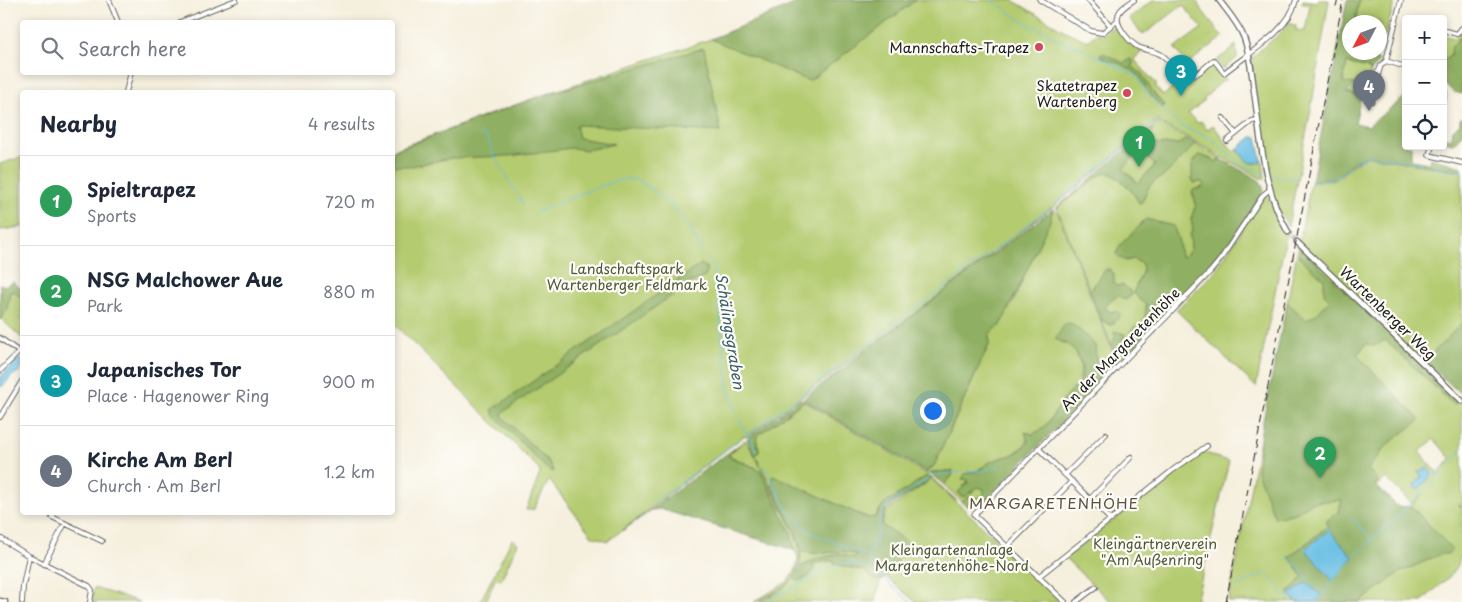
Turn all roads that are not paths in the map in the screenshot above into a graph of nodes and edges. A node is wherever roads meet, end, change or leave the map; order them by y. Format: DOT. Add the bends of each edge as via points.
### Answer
graph roads {
  1 [pos="109,0"];
  2 [pos="236,0"];
  3 [pos="1040,0"];
  4 [pos="1088,0"];
  5 [pos="1134,0"];
  6 [pos="1219,0"];
  7 [pos="1296,0"];
  8 [pos="1401,0"];
  9 [pos="117,20"];
  10 [pos="185,20"];
  11 [pos="1118,20"];
  12 [pos="1110,25"];
  13 [pos="1462,28"];
  14 [pos="1447,31"];
  15 [pos="1248,54"];
  16 [pos="1386,61"];
  17 [pos="1402,66"];
  18 [pos="1379,71"];
  19 [pos="130,75"];
  20 [pos="126,90"];
  21 [pos="1223,118"];
  22 [pos="1258,120"];
  23 [pos="1236,134"];
  24 [pos="1227,141"];
  25 [pos="1431,150"];
  26 [pos="1462,163"];
  27 [pos="1269,190"];
  28 [pos="1288,232"];
  29 [pos="1298,242"];
  30 [pos="0,338"];
  31 [pos="20,353"];
  32 [pos="0,371"];
  33 [pos="20,384"];
  34 [pos="1462,400"];
  35 [pos="0,417"];
  36 [pos="1106,434"];
  37 [pos="1207,446"];
  38 [pos="1038,448"];
  39 [pos="1131,457"];
  40 [pos="1066,475"];
  41 [pos="1072,481"];
  42 [pos="1090,499"];
  43 [pos="52,516"];
  44 [pos="1111,520"];
  45 [pos="65,523"];
  46 [pos="0,538"];
  47 [pos="102,541"];
  48 [pos="1007,547"];
  49 [pos="29,556"];
  50 [pos="44,564"];
  51 [pos="1038,577"];
  52 [pos="1096,587"];
  53 [pos="0,601"];
  54 [pos="5,602"];
  55 [pos="22,602"];
  56 [pos="90,602"];
  57 [pos="1065,602"];
  58 [pos="1076,602"];
  1 -- 9 [label="street"];
  2 -- 10 [label="street"];
  3 -- 12 [label="street" via="1091,31 1102,33"];
  4 -- 12 [label="street"];
  5 -- 11 [label="street" via="1120,12"];
  6 -- 15 [label="main road" via="1241,32"];
  7 -- 15 [label="street" via="1282,28"];
  8 -- 16 [label="street"];
  11 -- 12 [label="street"];
  11 -- 15 [label="street" via="1133,43 1165,57 1186,78 1214,60 1224,73"];
  13 -- 14 [label="street" via="1457,34"];
  15 -- 22 [label="main road"];
  16 -- 17 [label="street"];
  16 -- 18 [label="street"];
  18 -- 18 [label="street" via="1372,101 1366,100 1373,76"];
  19 -- 20 [label="street"];
  21 -- 23 [label="street"];
  22 -- 23 [label="street"];
  22 -- 27 [label="main road"];
  23 -- 24 [label="street"];
  25 -- 26 [label="street" via="1429,155"];
  27 -- 28 [label="main road"];
  27 -- 38 [label="street, An der Margaretenhöhe" via="1210,272"];
  29 -- 34 [label="main road, Wartenberger Weg"];
  30 -- 31 [label="street"];
  31 -- 32 [label="street"];
  33 -- 35 [label="street"];
  36 -- 40 [label="street"];
  37 -- 44 [label="street"];
  38 -- 40 [label="street"];
  38 -- 48 [label="street, An der Margaretenhöhe" via="974,515"];
  39 -- 42 [label="street"];
  40 -- 41 [label="street"];
  41 -- 42 [label="street"];
  41 -- 48 [label="street"];
  42 -- 44 [label="street"];
  43 -- 45 [label="street"];
  44 -- 51 [label="street"];
  45 -- 47 [label="street"];
  45 -- 50 [label="street"];
  46 -- 49 [label="street"];
  48 -- 51 [label="street"];
  49 -- 50 [label="street"];
  49 -- 55 [label="street"];
  50 -- 56 [label="street" via="89,586 92,590"];
  51 -- 57 [label="street"];
  52 -- 58 [label="street"];
  53 -- 54 [label="main road"];
}
